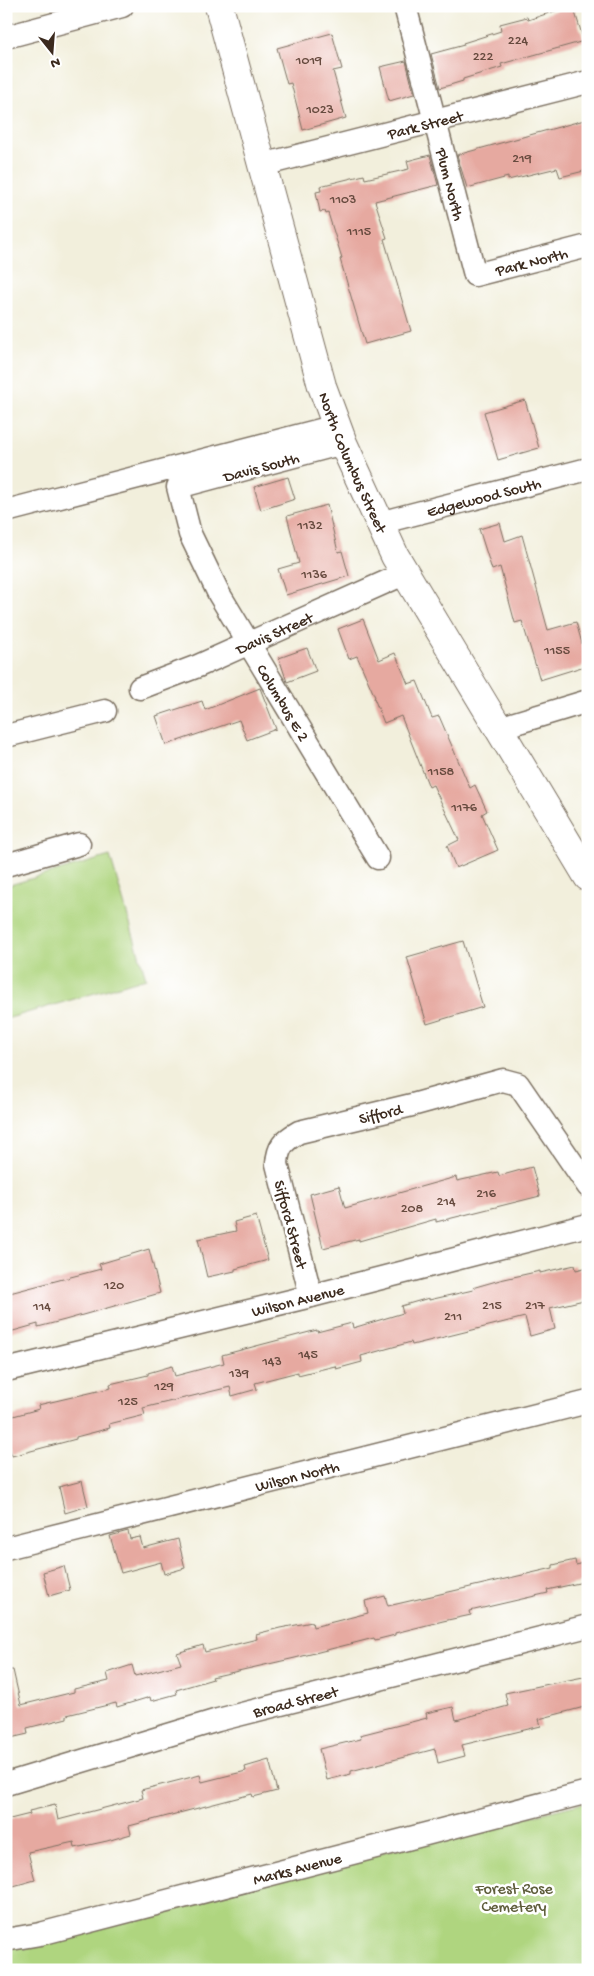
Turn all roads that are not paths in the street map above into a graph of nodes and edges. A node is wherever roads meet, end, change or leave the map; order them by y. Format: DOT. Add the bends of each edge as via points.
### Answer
graph roads {
  1 [pos="122,6"];
  2 [pos="218,6"];
  3 [pos="405,6"];
  4 [pos="6,37"];
  5 [pos="588,82"];
  6 [pos="435,122"];
  7 [pos="262,165"];
  8 [pos="588,246"];
  9 [pos="476,275"];
  10 [pos="340,435"];
  11 [pos="588,469"];
  12 [pos="178,487"];
  13 [pos="6,511"];
  14 [pos="379,523"];
  15 [pos="406,573"];
  16 [pos="248,642"];
  17 [pos="140,688"];
  18 [pos="588,701"];
  19 [pos="105,711"];
  20 [pos="499,728"];
  21 [pos="6,736"];
  22 [pos="79,844"];
  23 [pos="378,858"];
  24 [pos="6,865"];
  25 [pos="588,877"];
  26 [pos="278,1152"];
  27 [pos="588,1186"];
  28 [pos="588,1225"];
  29 [pos="311,1296"];
  30 [pos="6,1370"];
  31 [pos="588,1402"];
  32 [pos="6,1548"];
  33 [pos="588,1626"];
  34 [pos="6,1784"];
  35 [pos="588,1792"];
  36 [pos="6,1938"];
  1 -- 4 [label="street"];
  2 -- 7 [label="main road, North Columbus Street"];
  3 -- 6 [label="street, Plum North"];
  5 -- 6 [label="street, Park Street"];
  6 -- 7 [label="street, Park Street"];
  6 -- 9 [label="street, Plum North"];
  7 -- 10 [label="main road, North Columbus Street" via="322,386"];
  8 -- 9 [label="street, Park North"];
  10 -- 12 [label="street, Davis South"];
  10 -- 13 [label="street"];
  10 -- 14 [label="main road, North Columbus Street"];
  11 -- 14 [label="street, Edgewood South"];
  12 -- 16 [label="street, Columbus E 2" via="190,534 219,594"];
  14 -- 15 [label="main road, North Columbus Street"];
  15 -- 16 [label="street, Davis Street"];
  15 -- 20 [label="main road, North Columbus Street"];
  16 -- 17 [label="street, Davis Street"];
  16 -- 23 [label="street, Columbus E 2"];
  18 -- 20 [label="street"];
  19 -- 21 [label="street"];
  20 -- 25 [label="main road, North Columbus Street"];
  22 -- 24 [label="street"];
  26 -- 27 [label="street, Sifford" via="287,1139 299,1132 503,1080 518,1084"];
  26 -- 29 [label="street, Sifford Street" via="276,1164"];
  28 -- 29 [label="street, Wilson Avenue"];
  29 -- 30 [label="street, Wilson Avenue"];
  31 -- 32 [label="street, Wilson North"];
  33 -- 34 [label="street, Broad Street" via="218,1720"];
  35 -- 36 [label="street, Marks Avenue" via="40,1934"];
}
